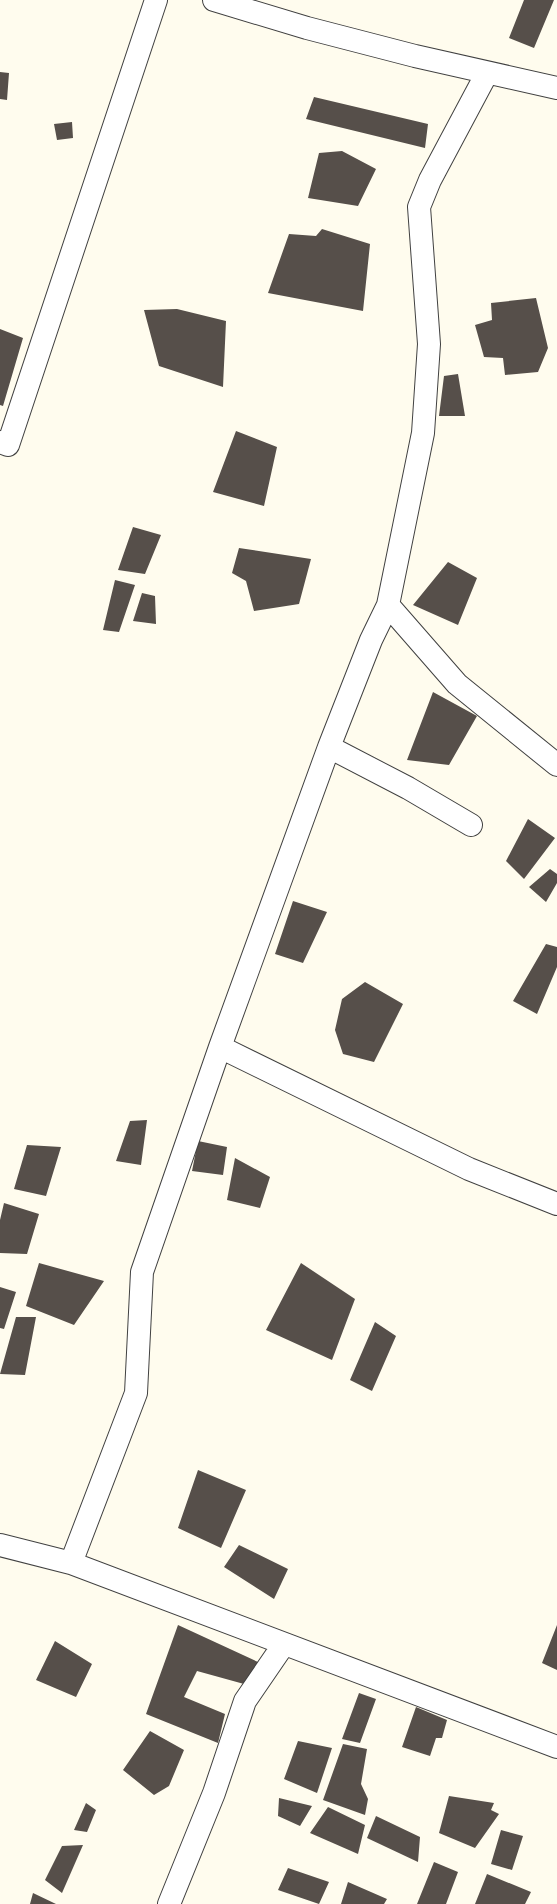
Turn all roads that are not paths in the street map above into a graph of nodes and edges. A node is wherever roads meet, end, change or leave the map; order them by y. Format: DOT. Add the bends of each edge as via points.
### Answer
graph roads {
  1 [pos="156,0"];
  2 [pos="214,0"];
  3 [pos="487,73"];
  4 [pos="557,88"];
  5 [pos="0,442"];
  6 [pos="388,605"];
  7 [pos="329,747"];
  8 [pos="557,765"];
  9 [pos="470,825"];
  10 [pos="220,1047"];
  11 [pos="557,1204"];
  12 [pos="0,1545"];
  13 [pos="71,1563"];
  14 [pos="284,1644"];
  15 [pos="557,1747"];
  16 [pos="169,1904"];
  1 -- 5 [label="street" via="8,445"];
  2 -- 3 [label="street" via="307,28"];
  3 -- 4 [label="street"];
  3 -- 6 [label="street" via="430,180 419,207 429,344 423,433"];
  6 -- 7 [label="street" via="371,640"];
  6 -- 8 [label="street" via="457,684"];
  7 -- 9 [label="street" via="408,788"];
  7 -- 10 [label="street"];
  10 -- 11 [label="street" via="469,1169"];
  10 -- 13 [label="street" via="142,1272 136,1393"];
  12 -- 13 [label="street"];
  13 -- 14 [label="street"];
  14 -- 15 [label="street"];
  14 -- 16 [label="street" via="245,1701 214,1793"];
}
